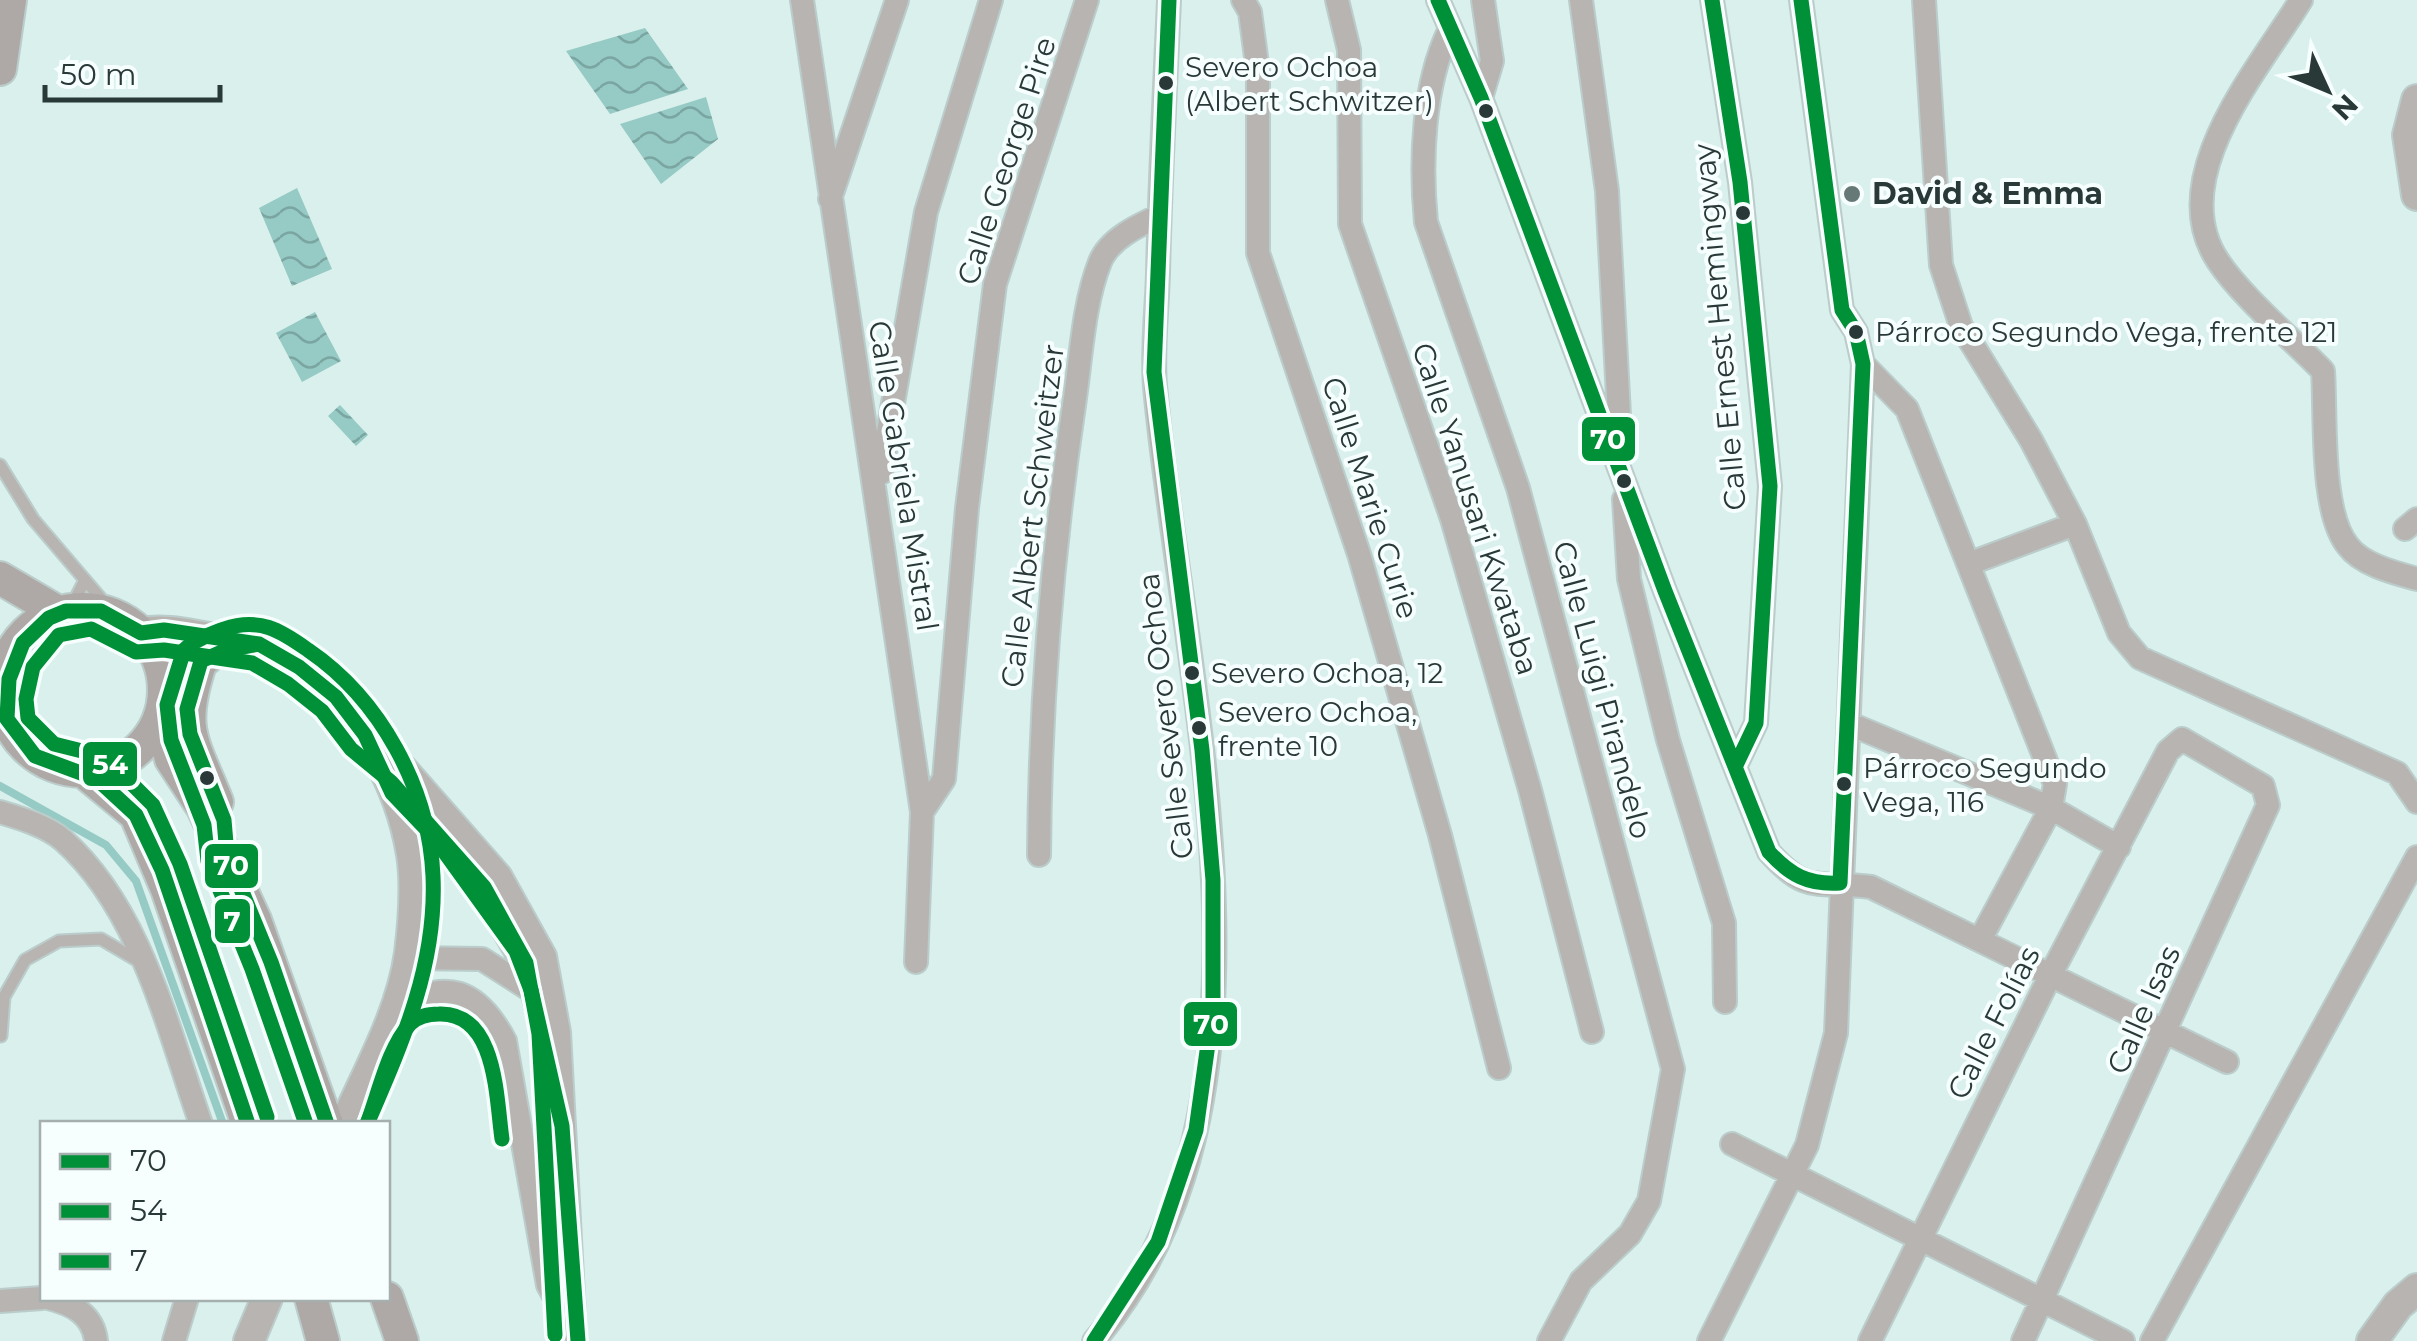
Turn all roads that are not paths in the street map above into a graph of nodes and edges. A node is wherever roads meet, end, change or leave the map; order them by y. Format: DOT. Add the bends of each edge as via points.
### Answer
graph roads {
  1 [pos="10,0"];
  2 [pos="802,0"];
  3 [pos="898,0"];
  4 [pos="990,0"];
  5 [pos="1087,0"];
  6 [pos="1169,0"];
  7 [pos="1242,0"];
  8 [pos="1337,0"];
  9 [pos="1438,0"];
  10 [pos="1483,0"];
  11 [pos="1581,0"];
  12 [pos="1712,0"];
  13 [pos="1801,0"];
  14 [pos="1924,0"];
  15 [pos="2301,0"];
  16 [pos="1449,31"];
  17 [pos="0,69"];
  18 [pos="1481,98"];
  19 [pos="2417,100"];
  20 [pos="2417,194"];
  21 [pos="829,203"];
  22 [pos="1159,216"];
  23 [pos="1863,364"];
  24 [pos="0,465"];
  25 [pos="1622,469"];
  26 [pos="878,491"];
  27 [pos="2075,524"];
  28 [pos="1971,563"];
  29 [pos="0,578"];
  30 [pos="2417,579"];
  31 [pos="85,580"];
  32 [pos="64,612"];
  33 [pos="128,624"];
  34 [pos="259,644"];
  35 [pos="202,662"];
  36 [pos="2,667"];
  37 [pos="162,704"];
  38 [pos="1850,724"];
  39 [pos="366,736"];
  40 [pos="2182,739"];
  41 [pos="1736,765"];
  42 [pos="84,772"];
  43 [pos="392,793"];
  44 [pos="2417,802"];
  45 [pos="2051,808"];
  46 [pos="0,812"];
  47 [pos="922,812"];
  48 [pos="2119,846"];
  49 [pos="1039,854"];
  50 [pos="227,856"];
  51 [pos="2417,857"];
  52 [pos="1840,883"];
  53 [pos="1981,938"];
  54 [pos="409,958"];
  55 [pos="916,962"];
  56 [pos="144,965"];
  57 [pos="2051,974"];
  58 [pos="532,990"];
  59 [pos="1725,1002"];
  60 [pos="395,1011"];
  61 [pos="559,1032"];
  62 [pos="1592,1032"];
  63 [pos="2168,1032"];
  64 [pos="1,1036"];
  65 [pos="2228,1062"];
  66 [pos="1499,1068"];
  67 [pos="201,1121"];
  68 [pos="247,1121"];
  69 [pos="332,1121"];
  70 [pos="562,1126"];
  71 [pos="1732,1144"];
  72 [pos="1792,1176"];
  73 [pos="1919,1240"];
  74 [pos="2417,1289"];
  75 [pos="40,1298"];
  76 [pos="0,1301"];
  77 [pos="58,1301"];
  78 [pos="186,1301"];
  79 [pos="266,1301"];
  80 [pos="311,1301"];
  81 [pos="389,1301"];
  82 [pos="2041,1301"];
  83 [pos="576,1338"];
  84 [pos="96,1341"];
  85 [pos="174,1341"];
  86 [pos="249,1341"];
  87 [pos="323,1341"];
  88 [pos="402,1341"];
  89 [pos="1094,1341"];
  90 [pos="1549,1341"];
  91 [pos="1709,1341"];
  92 [pos="1870,1341"];
  93 [pos="2023,1341"];
  94 [pos="2123,1341"];
  95 [pos="2152,1341"];
  96 [pos="2372,1341"];
  1 -- 17 [label="main road"];
  2 -- 21 [label="street, Calle Gabriela Mistral"];
  3 -- 21 [label="street"];
  4 -- 26 [label="street" via="926,212"];
  5 -- 47 [label="street, Calle George Pire" via="995,284 944,780"];
  6 -- 22 [label="street, Calle Severo Ochoa"];
  7 -- 66 [label="street, Calle Marie Curie" via="1250,12 1258,72 1258,252 1359,554"];
  8 -- 62 [label="street, Calle Yanusari Kwataba" via="1348,50 1350,224 1452,519"];
  9 -- 16 [label="street"];
  10 -- 18 [label="street" via="1492,61"];
  11 -- 25 [label="street" via="1607,191"];
  12 -- 41 [label="street, Calle Ernest Hemingway" via="1740,182 1770,486 1756,723"];
  13 -- 23 [label="street" via="1842,310 1856,332"];
  14 -- 27 [label="street" via="1940,264 1961,326"];
  15 -- 30 [label="street" via="2209,150 2200,204 2216,260 2323,372 2332,513 2348,548"];
  16 -- 18 [label="street"];
  16 -- 90 [label="street, Calle Luigi Pirandelo" via="1435,60 1422,190 1426,222 1518,488 1672,1069 1649,1201 1630,1234 1581,1281"];
  18 -- 25 [label="street"];
  19 -- 20 [label="street" via="2408,135"];
  21 -- 26 [label="street, Calle Gabriela Mistral"];
  22 -- 49 [label="street, Calle Albert Schweitzer" via="1133,228 1101,258 1090,298 1058,524 1040,720"];
  22 -- 89 [label="street, Calle Severo Ochoa" via="1155,382 1213,840 1210,1012 1196,1134 1164,1231"];
  23 -- 28 [label="street" via="1907,410"];
  23 -- 38 [label="street"];
  24 -- 31 [label="lane"];
  25 -- 41 [label="street"];
  25 -- 59 [label="street" via="1630,579 1668,740 1724,923"];
  26 -- 47 [label="street, Calle Gabriela Mistral"];
  27 -- 28 [label="street"];
  27 -- 44 [label="street" via="2119,633 2140,658 2398,773"];
  28 -- 45 [label="street" via="2055,784"];
  29 -- 32 [label="main road"];
  31 -- 32 [label="lane"];
  31 -- 33 [label="lane"];
  32 -- 33 [label="main road" via="87,608"];
  32 -- 36 [label="main road" via="23,634"];
  33 -- 34 [label="street"];
  33 -- 37 [label="main road" via="159,660"];
  34 -- 35 [label="street"];
  34 -- 39 [label="street" via="336,697"];
  35 -- 37 [label="street"];
  35 -- 50 [label="main road" via="187,709 190,734 224,820"];
  36 -- 42 [label="main road" via="7,720 19,741 37,758"];
  37 -- 42 [label="main road" via="148,739 130,756"];
  37 -- 50 [label="main road" via="170,760"];
  38 -- 45 [label="street"];
  38 -- 52 [label="street"];
  39 -- 43 [label="street"];
  39 -- 61 [label="street" via="405,767 500,875 545,956"];
  40 -- 48 [label="street, Calle Folías" via="2168,751"];
  40 -- 63 [label="street, Calle Isas" via="2263,786 2268,805"];
  41 -- 52 [label="street" via="1769,852 1793,878 1818,886"];
  42 -- 68 [label="main road" via="136,815"];
  43 -- 54 [label="street" via="412,853"];
  43 -- 58 [label="street" via="433,836 505,937"];
  45 -- 48 [label="street"];
  45 -- 53 [label="street"];
  46 -- 56 [label="street" via="62,838 105,888"];
  47 -- 55 [label="street, Calle Gabriela Mistral"];
  48 -- 57 [label="street, Calle Folías"];
  50 -- 69 [label="main road"];
  51 -- 95 [label="street"];
  52 -- 53 [label="street" via="1871,886"];
  52 -- 72 [label="street" via="1836,1033 1807,1145"];
  53 -- 57 [label="street"];
  54 -- 58 [label="street" via="482,960"];
  54 -- 60 [label="street"];
  56 -- 64 [label="lane" via="101,939 59,942 25,960 4,996"];
  56 -- 67 [label="street"];
  57 -- 63 [label="street"];
  57 -- 73 [label="street, Calle Folías"];
  58 -- 61 [label="street"];
  58 -- 70 [label="street"];
  60 -- 69 [label="street"];
  60 -- 83 [label="street" via="432,994 464,994 487,1007 505,1040 548,1285"];
  61 -- 70 [label="street"];
  63 -- 65 [label="street"];
  63 -- 82 [label="street, Calle Isas"];
  70 -- 83 [label="street"];
  71 -- 72 [label="street"];
  72 -- 73 [label="street"];
  72 -- 91 [label="street"];
  73 -- 82 [label="street"];
  73 -- 92 [label="street, Calle Folías"];
  74 -- 96 [label="street"];
  75 -- 76 [label="street"];
  77 -- 84 [label="street" via="75,1305"];
  78 -- 85 [label="street"];
  79 -- 86 [label="street"];
  80 -- 87 [label="main road"];
  81 -- 88 [label="main road"];
  82 -- 93 [label="street, Calle Isas"];
  82 -- 94 [label="street"];
}
